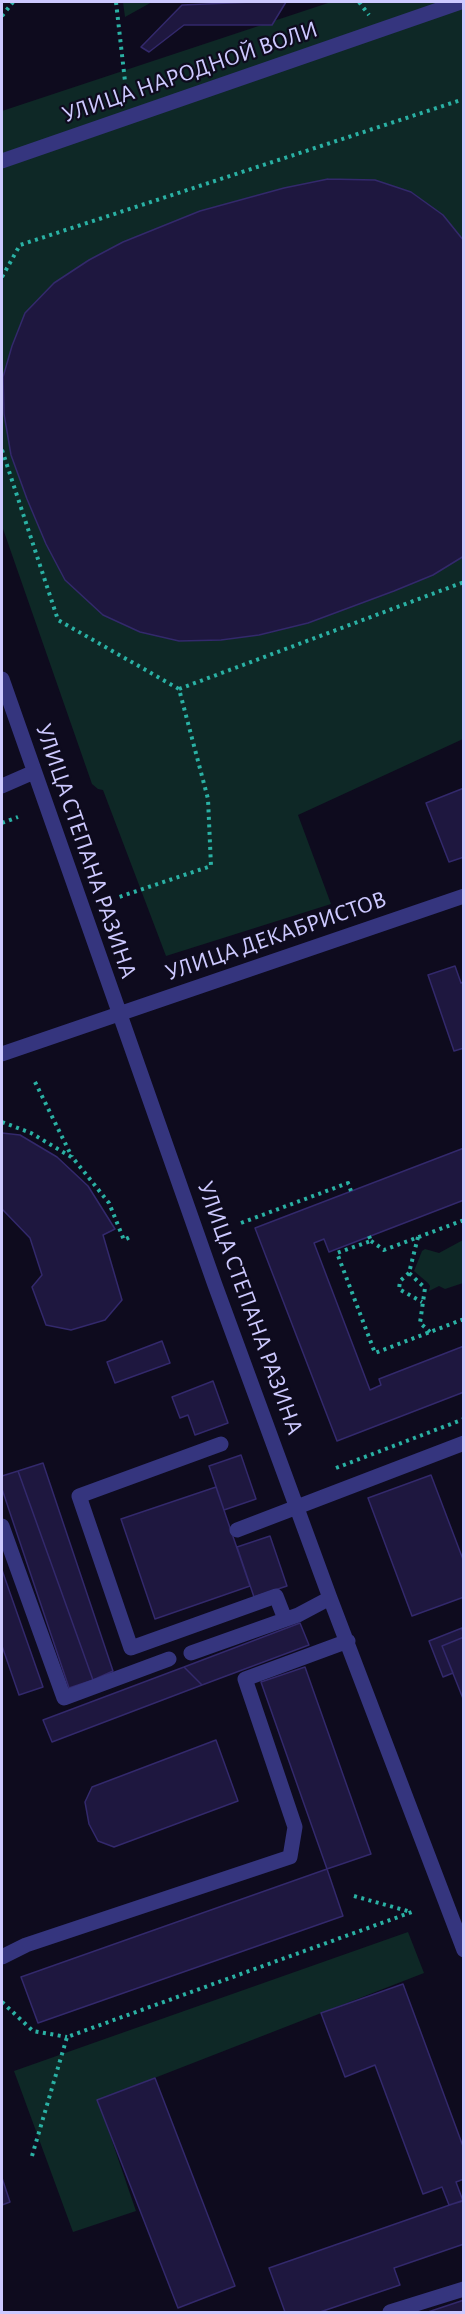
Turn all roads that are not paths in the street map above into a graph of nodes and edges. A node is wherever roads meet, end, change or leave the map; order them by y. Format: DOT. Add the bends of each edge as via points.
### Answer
graph roads {
  1 [pos="460,2"];
  2 [pos="2,161"];
  3 [pos="2,680"];
  4 [pos="5,702"];
  5 [pos="34,772"];
  6 [pos="2,786"];
  7 [pos="464,896"];
  8 [pos="119,1013"];
  9 [pos="2,1054"];
  10 [pos="464,1443"];
  11 [pos="221,1444"];
  12 [pos="298,1507"];
  13 [pos="2,1526"];
  14 [pos="237,1530"];
  15 [pos="330,1598"];
  16 [pos="285,1620"];
  17 [pos="348,1641"];
  18 [pos="191,1653"];
  19 [pos="169,1659"];
  20 [pos="460,1927"];
  21 [pos="464,1950"];
  22 [pos="2,1957"];
  23 [pos="464,2289"];
  24 [pos="390,2313"];
  1 -- 2 [label="street, УЛИЦА НАРОДНОЙ ВОЛИ"];
  3 -- 4 [label="street, УЛИЦА СТЕПАНА РАЗИНА"];
  4 -- 5 [label="street, УЛИЦА СТЕПАНА РАЗИНА"];
  5 -- 6 [label="street"];
  5 -- 8 [label="street, УЛИЦА СТЕПАНА РАЗИНА"];
  7 -- 8 [label="street, УЛИЦА ДЕКАБРИСТОВ"];
  8 -- 9 [label="street, УЛИЦА ДЕКАБРИСТОВ"];
  8 -- 12 [label="street, УЛИЦА СТЕПАНА РАЗИНА"];
  10 -- 12 [label="street"];
  11 -- 16 [label="street" via="79,1496 131,1648 276,1596"];
  12 -- 14 [label="street"];
  12 -- 15 [label="street, УЛИЦА СТЕПАНА РАЗИНА"];
  13 -- 19 [label="street" via="64,1698"];
  15 -- 16 [label="street"];
  15 -- 17 [label="street, УЛИЦА СТЕПАНА РАЗИНА"];
  16 -- 18 [label="street"];
  17 -- 20 [label="street, УЛИЦА СТЕПАНА РАЗИНА"];
  17 -- 22 [label="street" via="245,1679 295,1827 290,1857 26,1945"];
  20 -- 21 [label="street, УЛИЦА СТЕПАНА РАЗИНА"];
  23 -- 24 [label="street"];
}
